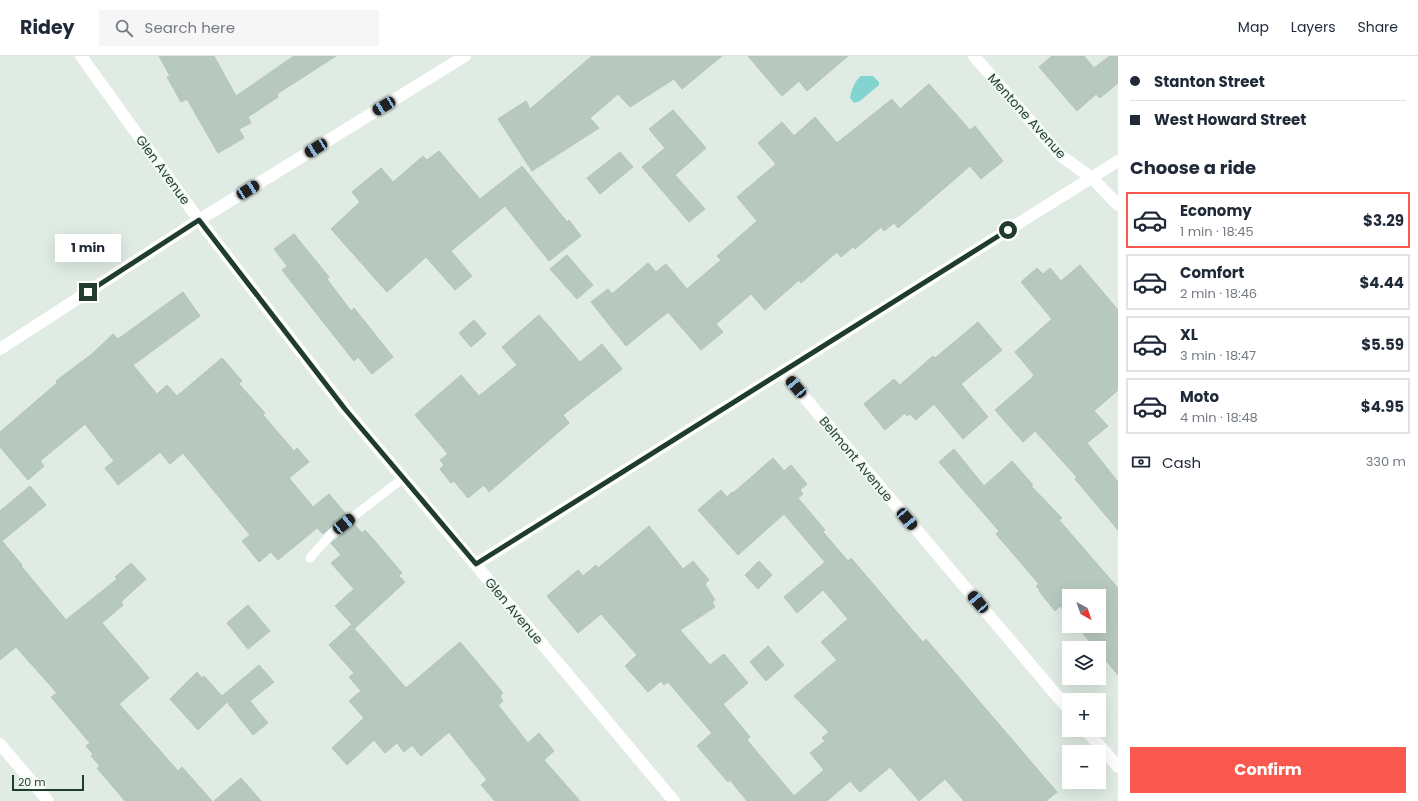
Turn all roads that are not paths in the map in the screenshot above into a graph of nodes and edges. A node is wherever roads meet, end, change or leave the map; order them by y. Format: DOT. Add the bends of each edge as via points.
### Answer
graph roads {
  1 [pos="81,56"];
  2 [pos="466,56"];
  3 [pos="974,56"];
  4 [pos="1118,161"];
  5 [pos="1092,178"];
  6 [pos="1118,205"];
  7 [pos="199,220"];
  8 [pos="0,349"];
  9 [pos="783,372"];
  10 [pos="402,479"];
  11 [pos="310,558"];
  12 [pos="476,564"];
  13 [pos="1062,702"];
  14 [pos="1092,737"];
  15 [pos="0,744"];
  16 [pos="1118,767"];
  17 [pos="48,801"];
  18 [pos="674,801"];
  1 -- 7 [label="street, Glen Avenue"];
  2 -- 7 [label="street"];
  3 -- 5 [label="street, Mentone Avenue" via="1061,156"];
  4 -- 5 [label="street"];
  5 -- 6 [label="street, Mentone Avenue"];
  5 -- 9 [label="street"];
  7 -- 8 [label="street"];
  7 -- 10 [label="street, Glen Avenue"];
  9 -- 12 [label="street"];
  9 -- 13 [label="street, Belmont Avenue"];
  10 -- 11 [label="lane" via="332,534"];
  10 -- 12 [label="street, Glen Avenue"];
  12 -- 18 [label="street, Glen Avenue"];
  14 -- 16 [label="street"];
  15 -- 17 [label="street"];
}
